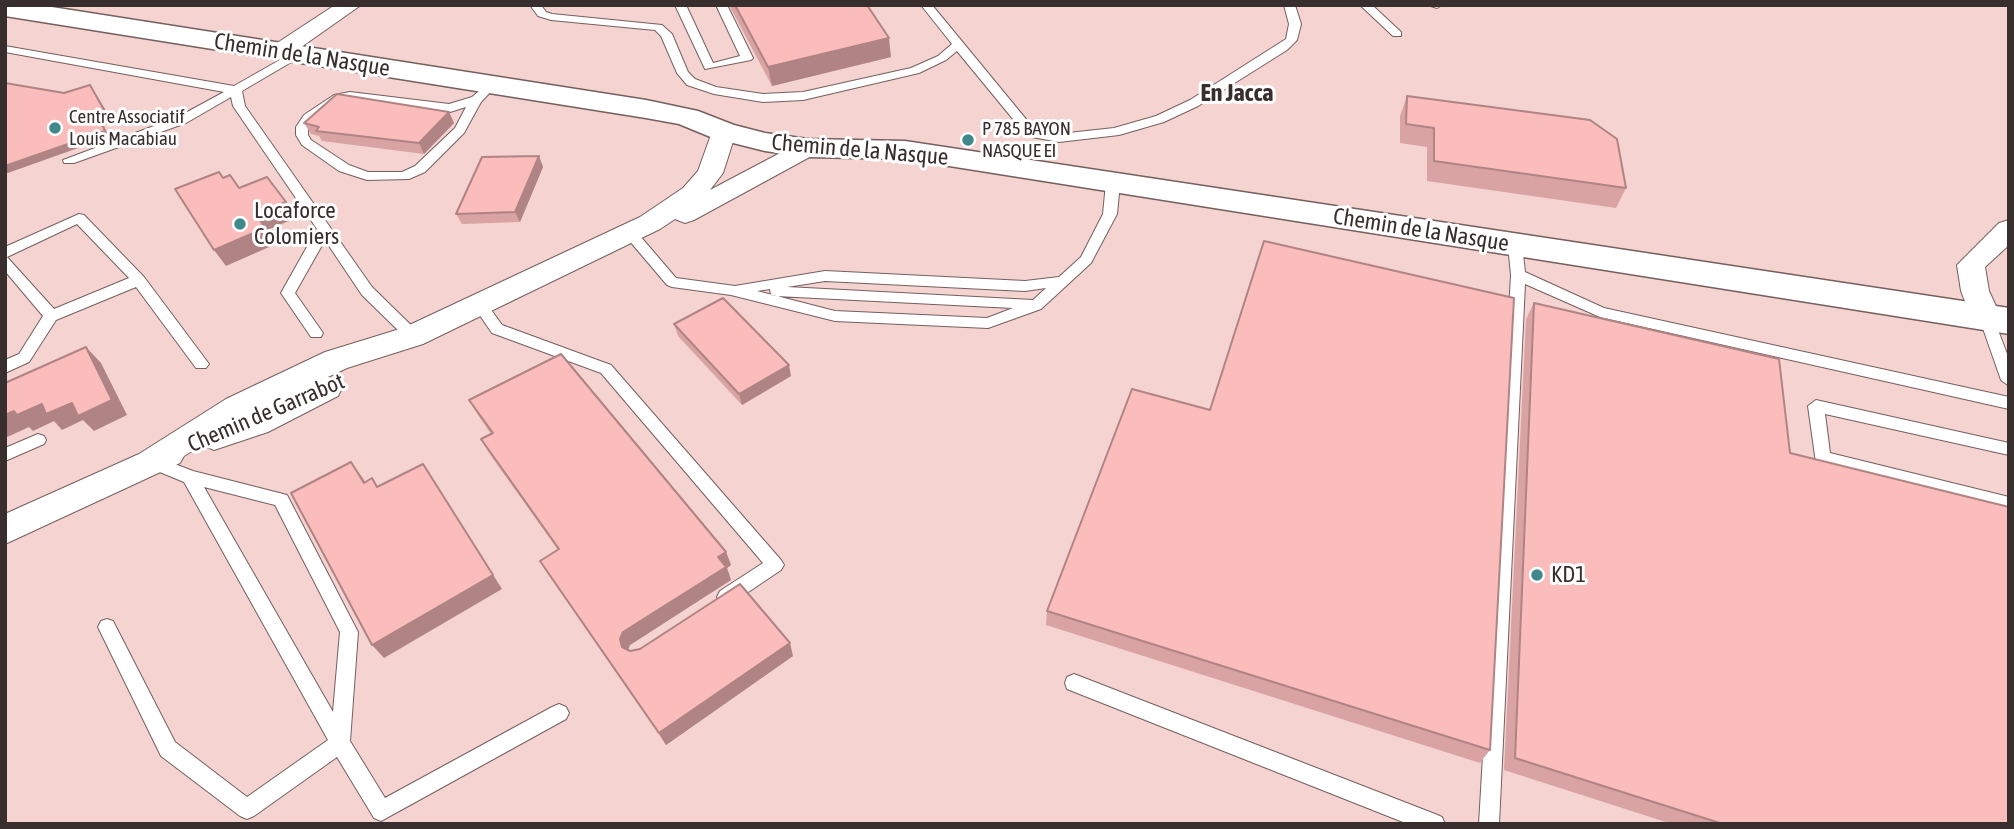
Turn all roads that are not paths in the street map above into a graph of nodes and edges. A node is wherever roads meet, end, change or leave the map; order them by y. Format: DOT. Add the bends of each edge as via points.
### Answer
graph roads {
  1 [pos="350,5"];
  2 [pos="535,5"];
  3 [pos="680,5"];
  4 [pos="721,5"];
  5 [pos="926,5"];
  6 [pos="1289,5"];
  7 [pos="1365,5"];
  8 [pos="5,8"];
  9 [pos="1397,34"];
  10 [pos="958,44"];
  11 [pos="5,50"];
  12 [pos="287,53"];
  13 [pos="236,90"];
  14 [pos="484,93"];
  15 [pos="724,132"];
  16 [pos="807,148"];
  17 [pos="69,160"];
  18 [pos="1113,183"];
  19 [pos="640,227"];
  20 [pos="324,229"];
  21 [pos="2009,229"];
  22 [pos="5,253"];
  23 [pos="1517,260"];
  24 [pos="5,261"];
  25 [pos="139,280"];
  26 [pos="1063,281"];
  27 [pos="731,290"];
  28 [pos="479,304"];
  29 [pos="1036,305"];
  30 [pos="51,316"];
  31 [pos="1998,319"];
  32 [pos="316,333"];
  33 [pos="413,336"];
  34 [pos="201,364"];
  35 [pos="5,367"];
  36 [pos="2009,380"];
  37 [pos="2009,403"];
  38 [pos="38,440"];
  39 [pos="2009,449"];
  40 [pos="5,455"];
  41 [pos="151,461"];
  42 [pos="190,477"];
  43 [pos="2009,504"];
  44 [pos="5,530"];
  45 [pos="707,609"];
  46 [pos="107,626"];
  47 [pos="1074,683"];
  48 [pos="559,713"];
  49 [pos="340,743"];
  50 [pos="1435,824"];
  51 [pos="1489,824"];
  1 -- 12 [label="street"];
  2 -- 10 [label="lane" via="539,13 551,17 658,27 691,82 763,98 803,96 915,71"];
  3 -- 4 [label="lane" via="709,67 747,58"];
  5 -- 10 [label="lane"];
  6 -- 10 [label="lane" via="1295,24 1290,40 1270,58 1171,113 1097,135 1059,138 1030,131"];
  7 -- 9 [label="lane"];
  8 -- 12 [label="street, Chemin de la Nasque"];
  11 -- 13 [label="lane"];
  12 -- 13 [label="lane"];
  12 -- 14 [label="street, Chemin de la Nasque"];
  13 -- 17 [label="lane" via="182,120"];
  13 -- 20 [label="lane" via="239,106"];
  14 -- 14 [label="lane" via="450,108 350,96 320,108 308,118 302,135 344,168 367,176 404,176 420,169 460,130"];
  14 -- 15 [label="street, Chemin de la Nasque" via="687,117"];
  15 -- 16 [label="street, Chemin de la Nasque"];
  15 -- 19 [label="street, Chemin de Garrabot" via="710,173 692,194"];
  16 -- 18 [label="street, Chemin de la Nasque" via="905,150"];
  16 -- 19 [label="street, Chemin de Garrabot" via="681,216"];
  18 -- 23 [label="street, Chemin de la Nasque"];
  18 -- 26 [label="lane" via="1111,214 1086,260"];
  19 -- 27 [label="lane" via="672,282"];
  19 -- 28 [label="street, Chemin de Garrabot"];
  20 -- 32 [label="lane" via="288,293"];
  20 -- 33 [label="lane" via="367,291"];
  21 -- 31 [label="street" via="1971,265 1975,291"];
  22 -- 25 [label="lane" via="79,218"];
  23 -- 31 [label="street, Chemin de la Nasque"];
  23 -- 37 [label="lane" via="1600,312"];
  23 -- 51 [label="lane"];
  24 -- 30 [label="lane"];
  25 -- 30 [label="lane"];
  25 -- 34 [label="lane"];
  26 -- 27 [label="lane" via="1025,286 825,276"];
  26 -- 29 [label="lane"];
  27 -- 29 [label="lane"];
  27 -- 29 [label="lane" via="835,316 988,323"];
  28 -- 33 [label="street, Chemin de Garrabot"];
  28 -- 45 [label="lane" via="497,329 606,369 775,565"];
  30 -- 35 [label="lane" via="24,358"];
  31 -- 36 [label="lane"];
  33 -- 41 [label="street, Chemin de Garrabot" via="355,375 257,422"];
  38 -- 40 [label="lane"];
  39 -- 43 [label="lane" via="1816,406 1822,458"];
  41 -- 42 [label="lane"];
  41 -- 44 [label="street, Chemin de Garrabot"];
  42 -- 49 [label="lane"];
  42 -- 49 [label="lane" via="281,500 349,632"];
  46 -- 49 [label="lane" via="168,749 247,809"];
  47 -- 50 [label="lane"];
  48 -- 49 [label="lane" via="381,811"];
}
